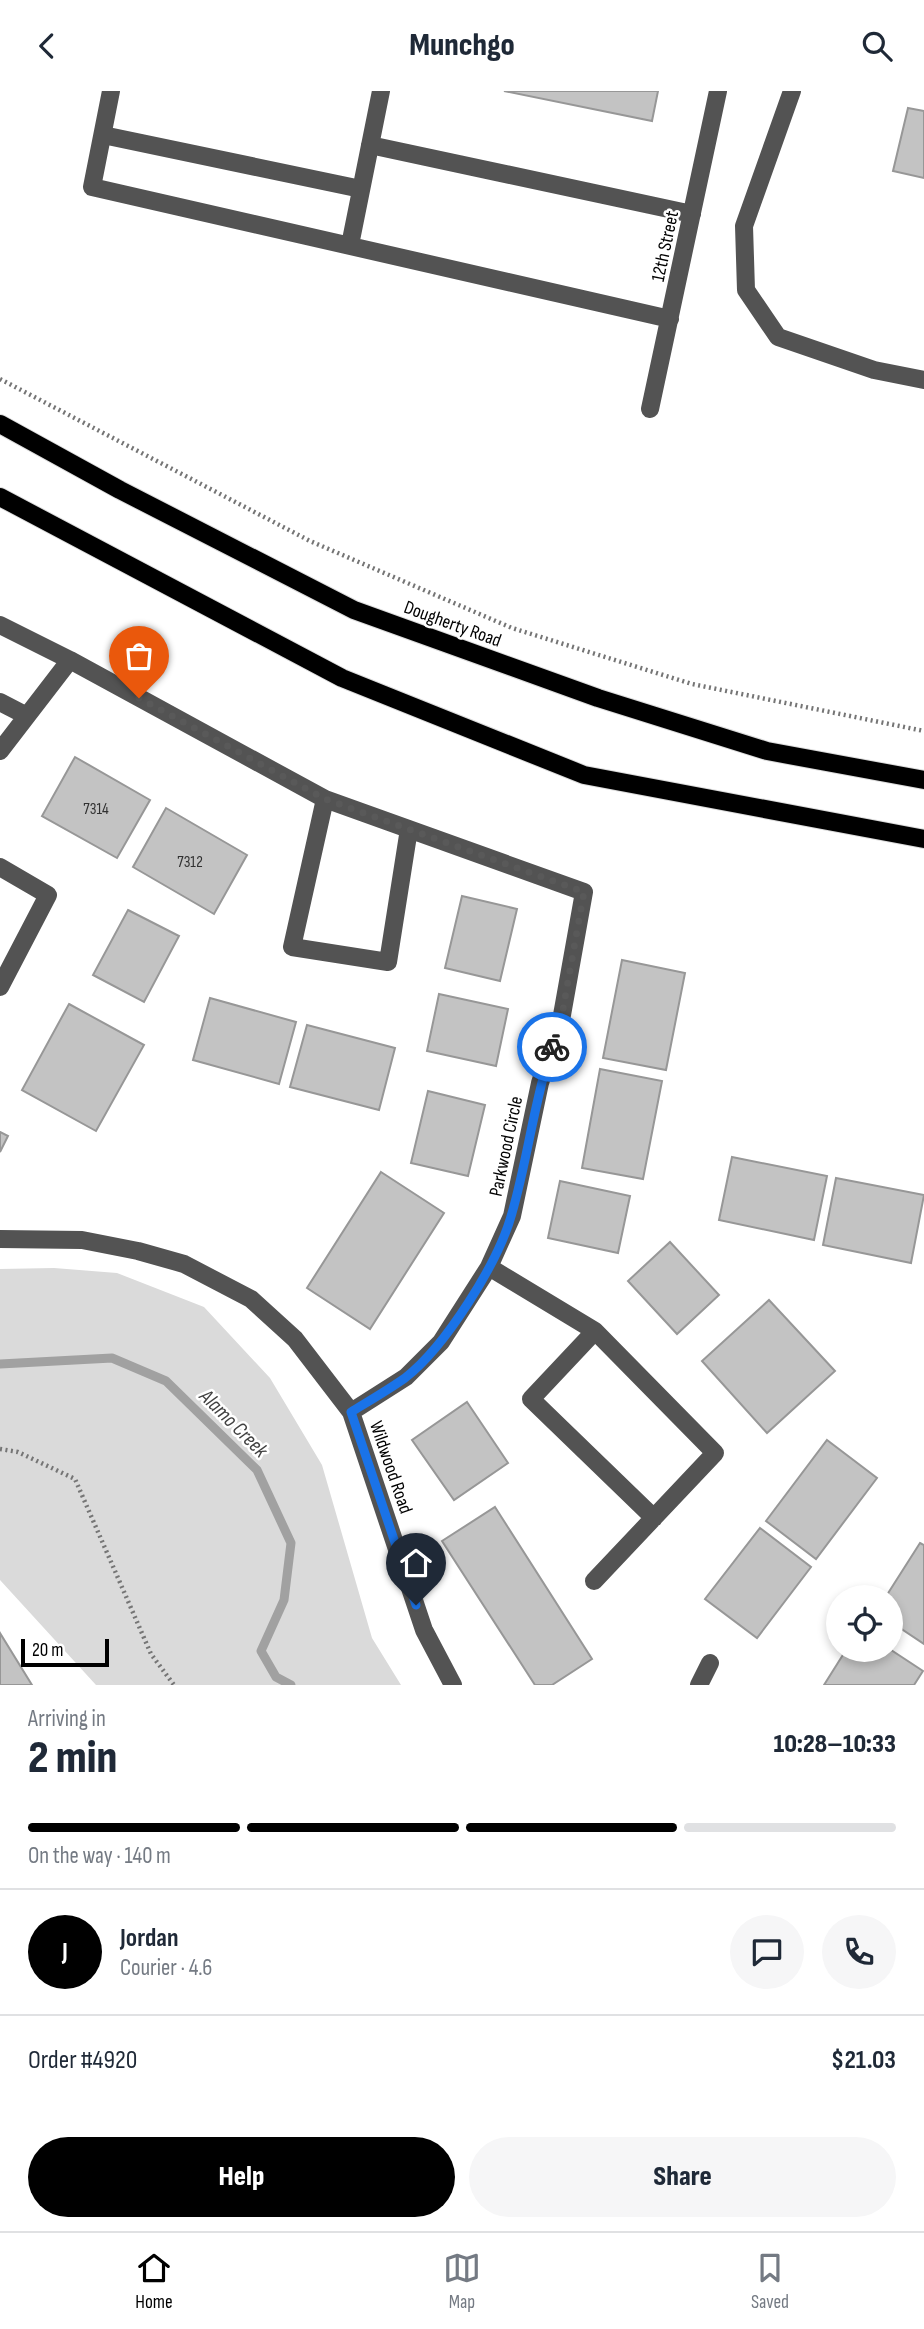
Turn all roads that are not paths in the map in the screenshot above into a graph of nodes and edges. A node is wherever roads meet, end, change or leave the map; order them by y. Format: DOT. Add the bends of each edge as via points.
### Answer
graph roads {
  1 [pos="111,91"];
  2 [pos="381,91"];
  3 [pos="718,91"];
  4 [pos="792,91"];
  5 [pos="103,135"];
  6 [pos="370,145"];
  7 [pos="361,189"];
  8 [pos="692,214"];
  9 [pos="350,245"];
  10 [pos="670,319"];
  11 [pos="924,380"];
  12 [pos="650,409"];
  13 [pos="0,424"];
  14 [pos="0,437"];
  15 [pos="34,443"];
  16 [pos="0,497"];
  17 [pos="0,625"];
  18 [pos="70,660"];
  19 [pos="0,702"];
  20 [pos="27,716"];
  21 [pos="0,751"];
  22 [pos="924,780"];
  23 [pos="325,799"];
  24 [pos="409,829"];
  25 [pos="924,839"];
  26 [pos="0,867"];
  27 [pos="0,988"];
  28 [pos="0,1239"];
  29 [pos="489,1267"];
  30 [pos="595,1331"];
  31 [pos="351,1412"];
  32 [pos="654,1518"];
  33 [pos="594,1581"];
  34 [pos="710,1663"];
  35 [pos="453,1685"];
  36 [pos="699,1685"];
  1 -- 5 [label="street"];
  2 -- 6 [label="street"];
  3 -- 8 [label="street, 12th Street"];
  4 -- 11 [label="street" via="744,226 746,291 778,337 874,370"];
  5 -- 7 [label="street"];
  5 -- 9 [label="street" via="92,187"];
  6 -- 7 [label="street"];
  6 -- 8 [label="street"];
  7 -- 9 [label="street"];
  8 -- 10 [label="street, 12th Street"];
  9 -- 10 [label="street"];
  10 -- 12 [label="street, 12th Street"];
  13 -- 15 [label="main road, Dougherty Road"];
  14 -- 15 [label="main road"];
  15 -- 22 [label="main road, Dougherty Road" via="354,610 598,698 767,751"];
  16 -- 25 [label="main road" via="342,678 584,775"];
  17 -- 18 [label="street, Parkwood Circle"];
  18 -- 20 [label="street"];
  18 -- 23 [label="street, Parkwood Circle"];
  19 -- 20 [label="street"];
  20 -- 21 [label="street"];
  23 -- 24 [label="street, Parkwood Circle"];
  23 -- 24 [label="street" via="292,947 388,962"];
  24 -- 29 [label="street, Parkwood Circle" via="584,892 562,1015 540,1083 512,1216"];
  26 -- 27 [label="street" via="48,895"];
  28 -- 31 [label="street, Wildwood Road" via="82,1240 184,1264 251,1300 286,1331"];
  29 -- 30 [label="street"];
  29 -- 31 [label="street, Parkwood Circle" via="441,1342 406,1377"];
  30 -- 32 [label="street" via="715,1454"];
  30 -- 32 [label="street" via="531,1399"];
  31 -- 35 [label="street, Wildwood Road" via="424,1630"];
  32 -- 33 [label="street"];
  34 -- 36 [label="street"];
}
